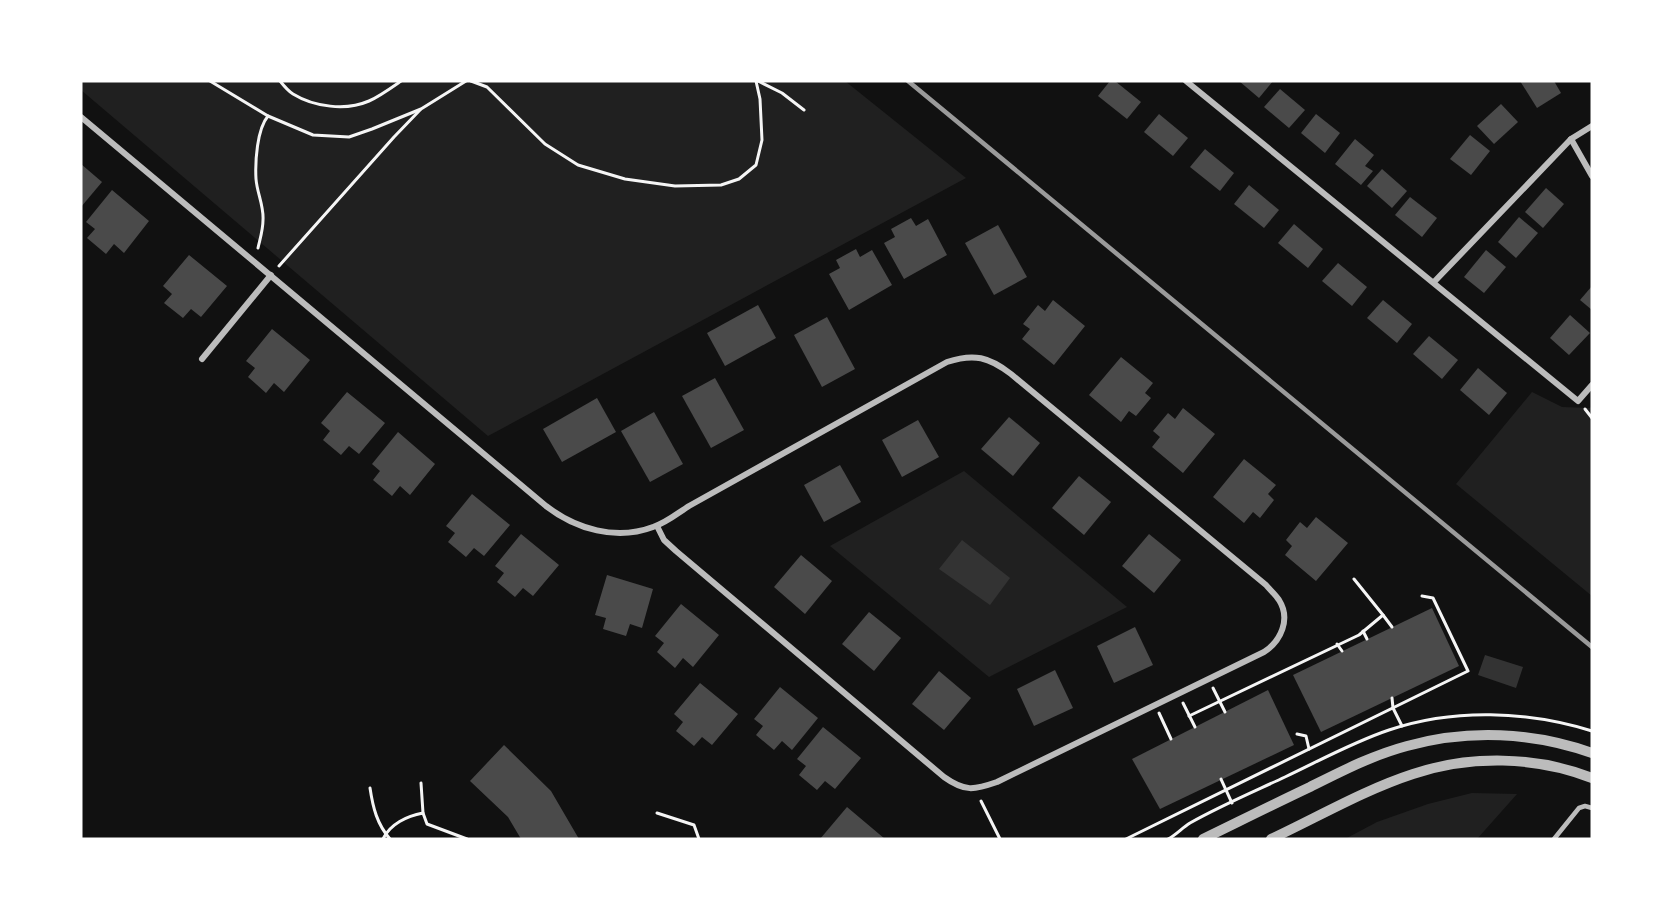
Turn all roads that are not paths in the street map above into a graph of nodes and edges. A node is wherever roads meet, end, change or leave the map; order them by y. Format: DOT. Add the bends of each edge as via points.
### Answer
graph roads {
  1 [pos="1186,81"];
  2 [pos="81,117"];
  3 [pos="1592,126"];
  4 [pos="1571,139"];
  5 [pos="1592,176"];
  6 [pos="271,275"];
  7 [pos="1434,282"];
  8 [pos="202,359"];
  9 [pos="1592,385"];
  10 [pos="657,526"];
  11 [pos="1592,753"];
  12 [pos="1592,778"];
  13 [pos="1592,808"];
  14 [pos="1203,839"];
  15 [pos="1271,839"];
  16 [pos="1554,839"];
  1 -- 7 [label="street"];
  2 -- 6 [label="street"];
  3 -- 4 [label="street"];
  4 -- 5 [label="street"];
  4 -- 7 [label="street"];
  6 -- 8 [label="street"];
  6 -- 10 [label="street" via="560,516 597,531 637,531"];
  7 -- 9 [label="street" via="1578,401"];
  10 -- 10 [label="street" via="676,551 940,774 963,788 997,782 1270,648 1283,628 1280,601 1266,585 1011,374 980,357 947,362"];
  11 -- 14 [label="street" via="1555,742 1508,735 1421,742 1363,761"];
  12 -- 15 [label="street" via="1517,761 1442,766 1386,784"];
  13 -- 16 [label="lane" via="1579,808"];
}
